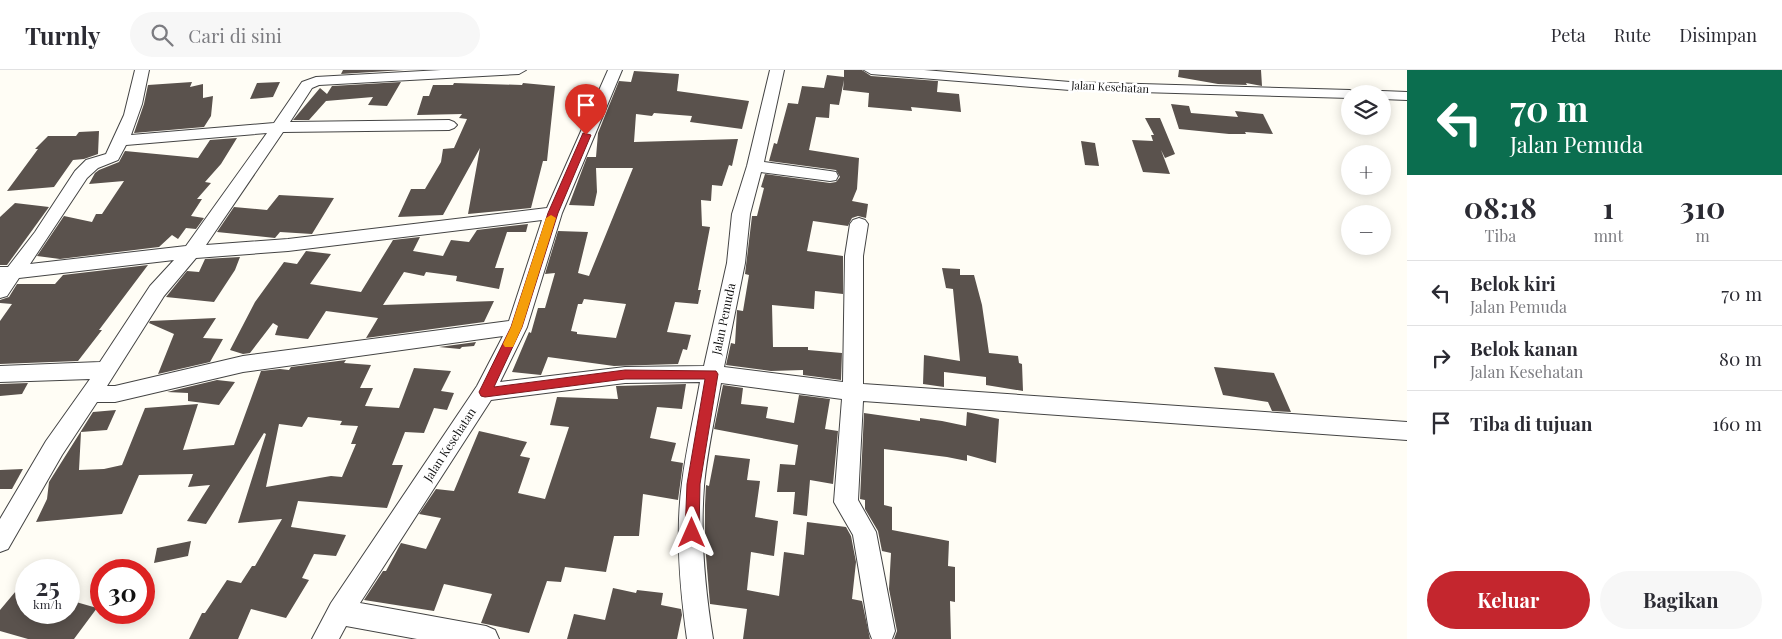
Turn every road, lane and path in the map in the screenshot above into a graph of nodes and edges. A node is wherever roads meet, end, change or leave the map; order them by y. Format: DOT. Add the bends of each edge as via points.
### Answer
graph roads {
  1 [pos="142,70"];
  2 [pos="519,70"];
  3 [pos="615,70"];
  4 [pos="778,70"];
  5 [pos="871,70"];
  6 [pos="1341,94"];
  7 [pos="1391,95"];
  8 [pos="1407,96"];
  9 [pos="449,125"];
  10 [pos="280,127"];
  11 [pos="121,141"];
  12 [pos="756,166"];
  13 [pos="830,176"];
  14 [pos="553,213"];
  15 [pos="859,224"];
  16 [pos="191,252"];
  17 [pos="7,273"];
  18 [pos="0,291"];
  19 [pos="517,327"];
  20 [pos="104,370"];
  21 [pos="0,374"];
  22 [pos="712,374"];
  23 [pos="485,392"];
  24 [pos="852,392"];
  25 [pos="91,394"];
  26 [pos="1407,431"];
  27 [pos="0,541"];
  28 [pos="340,612"];
  29 [pos="882,631"];
  30 [pos="325,639"];
  31 [pos="486,639"];
  32 [pos="700,639"];
  1 -- 11 [label="street" via="140,89"];
  2 -- 10 [label="street" via="312,81"];
  3 -- 14 [label="street, Jalan Kesehatan"];
  4 -- 12 [label="street, Jalan Pemuda"];
  5 -- 6 [label="street, Jalan Kesehatan" via="1080,86"];
  7 -- 8 [label="street"];
  9 -- 10 [label="street"];
  10 -- 11 [label="street"];
  10 -- 16 [label="street"];
  11 -- 17 [label="street" via="110,159 92,164 81,175 41,236"];
  12 -- 13 [label="street"];
  12 -- 22 [label="street, Jalan Pemuda" via="741,214 736,263"];
  14 -- 16 [label="street" via="288,245"];
  14 -- 19 [label="street, Jalan Kesehatan"];
  15 -- 24 [label="street" via="854,256"];
  16 -- 17 [label="street"];
  16 -- 20 [label="street" via="157,290"];
  17 -- 18 [label="street"];
  19 -- 23 [label="street, Jalan Kesehatan"];
  19 -- 25 [label="street" via="243,364 114,394"];
  20 -- 21 [label="street"];
  20 -- 25 [label="street"];
  22 -- 23 [label="street" via="625,375"];
  22 -- 24 [label="street"];
  22 -- 32 [label="street, Jalan Pemuda" via="693,484 691,517 694,597"];
  23 -- 28 [label="street, Jalan Kesehatan"];
  24 -- 26 [label="street"];
  24 -- 29 [label="street" via="846,502 864,532"];
  25 -- 27 [label="street" via="54,448"];
  28 -- 30 [label="street, Jalan Kesehatan"];
  28 -- 31 [label="street"];
}
